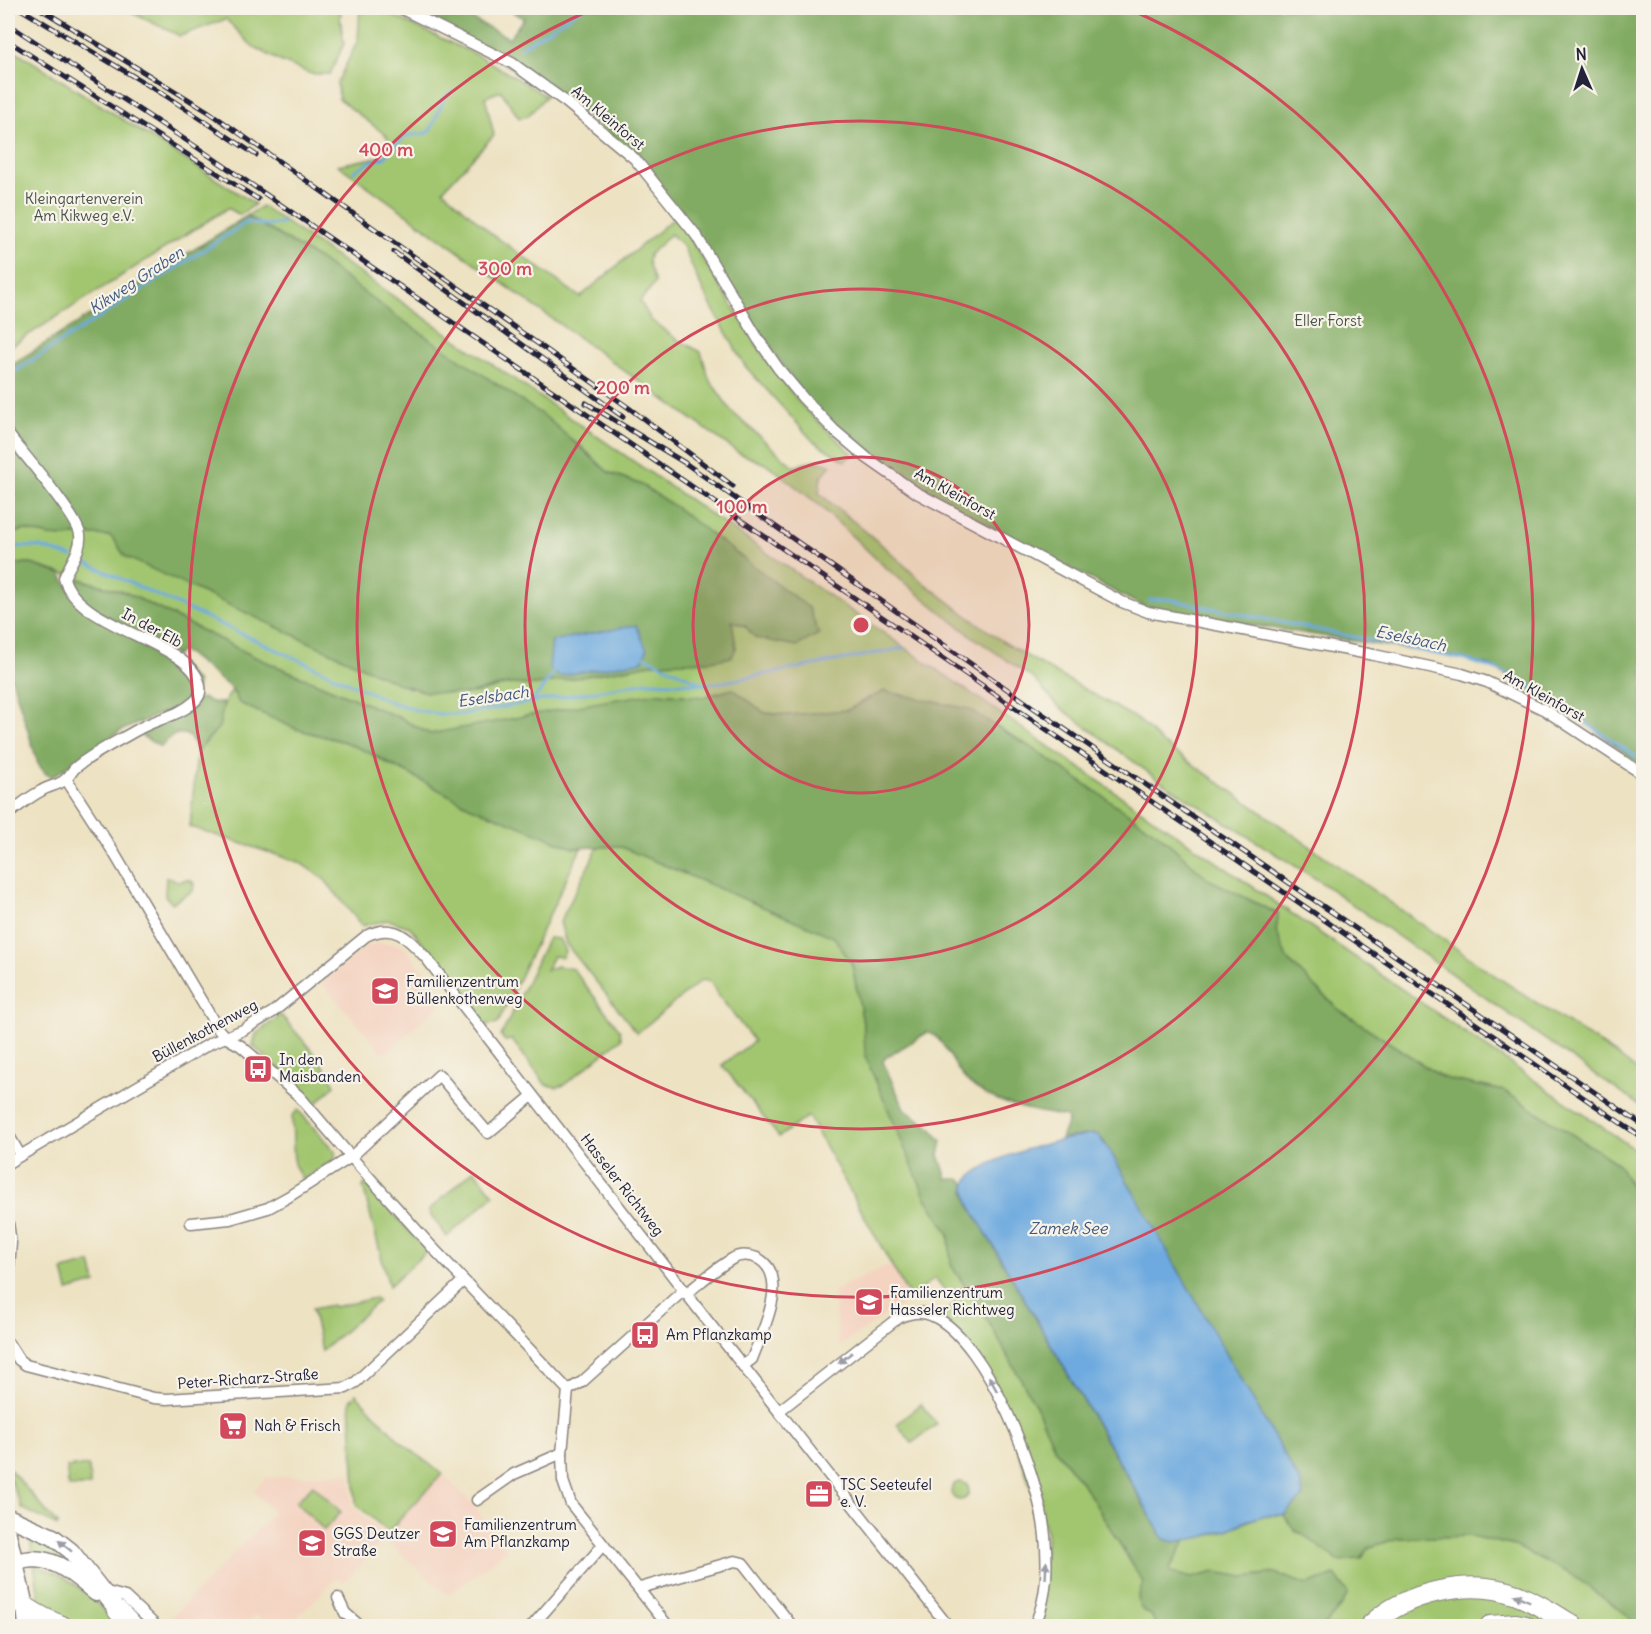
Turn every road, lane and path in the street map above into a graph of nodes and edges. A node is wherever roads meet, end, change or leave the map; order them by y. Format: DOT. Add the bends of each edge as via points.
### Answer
graph roads {
  1 [pos="400,8"];
  2 [pos="8,434"];
  3 [pos="1644,775"];
  4 [pos="66,779"];
  5 [pos="8,814"];
  6 [pos="398,932"];
  7 [pos="225,1037"];
  8 [pos="532,1095"];
  9 [pos="8,1134"];
  10 [pos="20,1155"];
  11 [pos="351,1157"];
  12 [pos="8,1163"];
  13 [pos="8,1223"];
  14 [pos="191,1223"];
  15 [pos="8,1277"];
  16 [pos="463,1281"];
  17 [pos="686,1292"];
  18 [pos="8,1342"];
  19 [pos="744,1365"];
  20 [pos="568,1390"];
  21 [pos="779,1411"];
  22 [pos="562,1453"];
  23 [pos="477,1500"];
  24 [pos="8,1517"];
  25 [pos="8,1534"];
  26 [pos="603,1545"];
  27 [pos="12,1565"];
  28 [pos="640,1588"];
  29 [pos="8,1589"];
  30 [pos="96,1589"];
  31 [pos="338,1598"];
  32 [pos="121,1604"];
  33 [pos="25,1606"];
  34 [pos="8,1616"];
  35 [pos="9,1626"];
  36 [pos="27,1626"];
  37 [pos="62,1626"];
  38 [pos="132,1626"];
  39 [pos="156,1626"];
  40 [pos="360,1626"];
  41 [pos="532,1626"];
  42 [pos="668,1626"];
  43 [pos="792,1626"];
  44 [pos="948,1626"];
  45 [pos="1034,1626"];
  46 [pos="1370,1626"];
  47 [pos="1490,1626"];
  48 [pos="1526,1626"];
  49 [pos="1573,1626"];
  1 -- 3 [label="street, Am Kleinforst" via="512,63 635,159 696,235 758,339 803,399 867,458 917,493 1122,602 1148,612 1374,655 1487,682 1545,710"];
  2 -- 4 [label="street, In der Elb" via="81,535 64,578 79,602 186,663 198,678 201,690 188,707 139,728 89,758"];
  4 -- 5 [label="street, In der Elb" via="40,791"];
  4 -- 7 [label="street"];
  6 -- 7 [label="street, Büllenkothenweg" via="380,930 366,936 273,1012"];
  6 -- 8 [label="street, Hasseler Richtweg" via="427,958"];
  7 -- 10 [label="street, Büllenkothenweg"];
  7 -- 11 [label="street" via="299,1096"];
  8 -- 11 [label="street" via="488,1133 439,1075"];
  8 -- 17 [label="street, Hasseler Richtweg"];
  9 -- 10 [label="street"];
  10 -- 12 [label="street, Büllenkothenweg"];
  11 -- 14 [label="street" via="268,1208 230,1219"];
  11 -- 16 [label="street"];
  13 -- 15 [label="street"];
  16 -- 18 [label="street, Peter-Richarz-Straße" via="346,1388 154,1398 26,1365"];
  16 -- 20 [label="street"];
  17 -- 19 [label="street, Hasseler Richtweg"];
  17 -- 19 [label="street" via="736,1257 753,1257 765,1265 774,1281 772,1301 752,1359"];
  17 -- 20 [label="street"];
  19 -- 21 [label="street, Hasseler Richtweg"];
  20 -- 22 [label="street"];
  21 -- 44 [label="street, Hasseler Richtweg"];
  45 -- 21 [label="street, one-way" via="1044,1596 1046,1565 1045,1534 1032,1478 992,1380 973,1353 941,1321 916,1312 898,1318"];
  22 -- 23 [label="street" via="514,1474"];
  22 -- 26 [label="street" via="563,1481 571,1504"];
  30 -- 24 [label="main road, one-way" via="80,1561 62,1544"];
  25 -- 27 [label="main road"];
  26 -- 28 [label="street"];
  26 -- 41 [label="street"];
  27 -- 30 [label="main road" via="46,1560"];
  27 -- 33 [label="main road"];
  28 -- 42 [label="street"];
  28 -- 43 [label="street" via="735,1561 743,1563"];
  29 -- 33 [label="highway"];
  30 -- 32 [label="main road"];
  31 -- 40 [label="street" via="345,1613"];
  32 -- 38 [label="highway"];
  32 -- 39 [label="street"];
  33 -- 36 [label="main road"];
  33 -- 37 [label="highway"];
  34 -- 35 [label="main road"];
  49 -- 46 [label="highway, one-way" via="1515,1594 1480,1588 1452,1589 1418,1597"];
  47 -- 48 [label="highway"];
}
